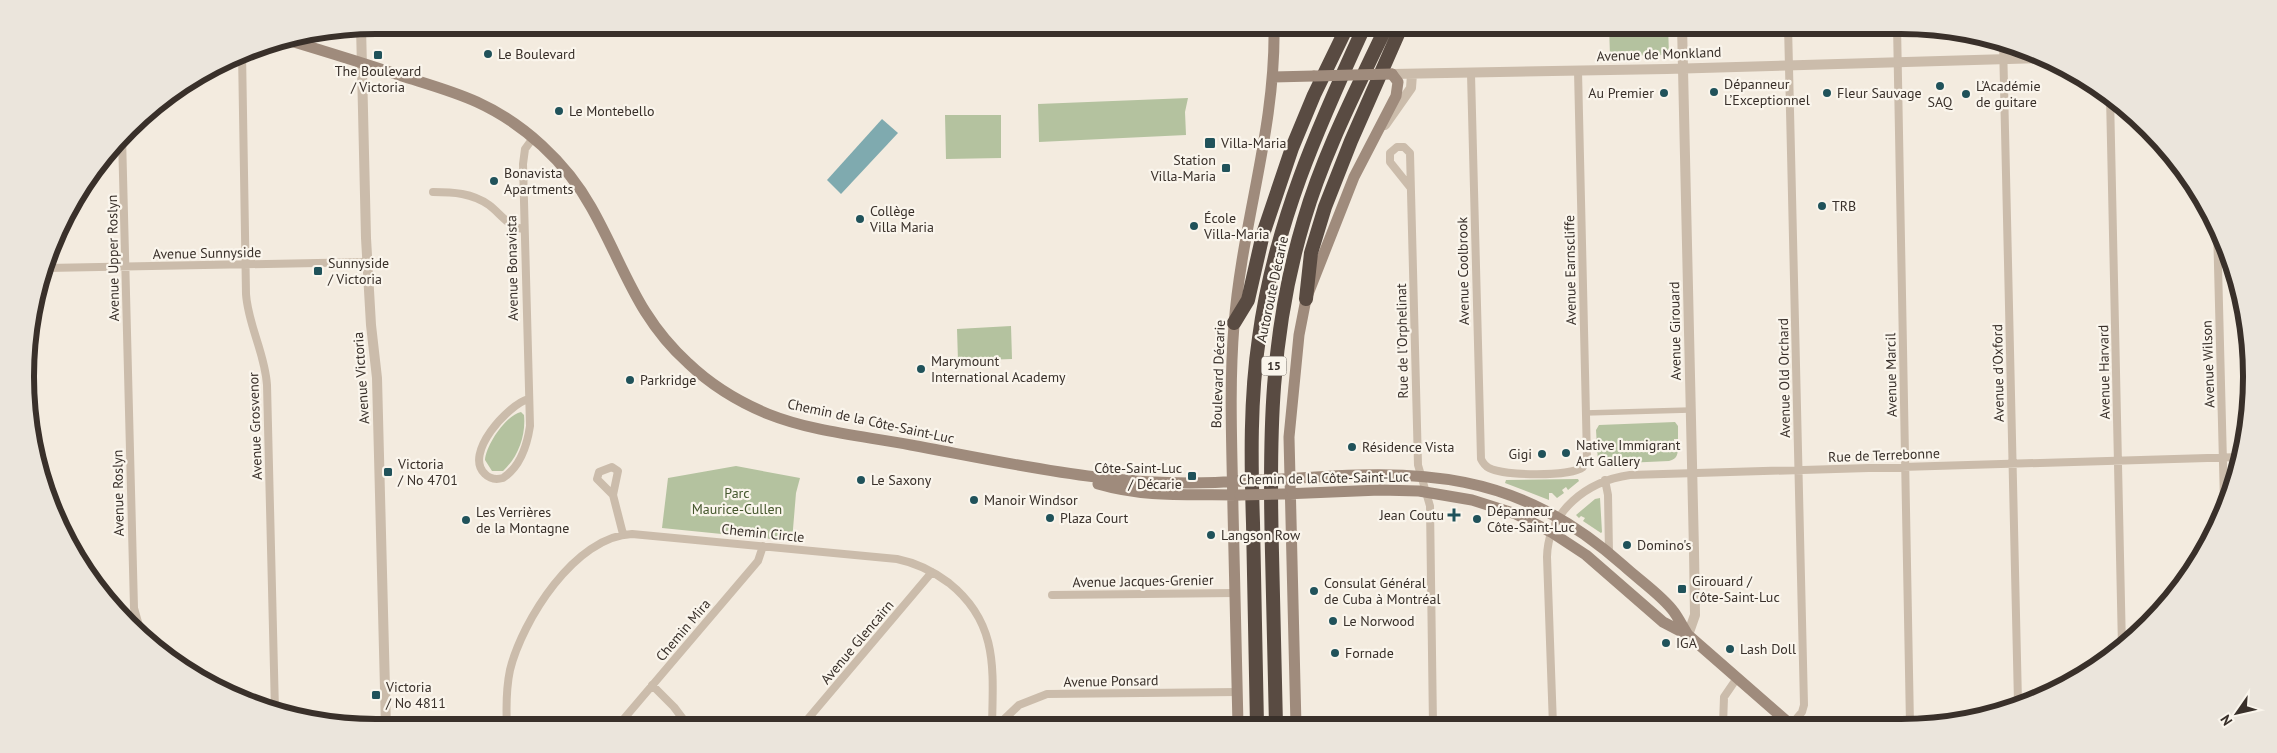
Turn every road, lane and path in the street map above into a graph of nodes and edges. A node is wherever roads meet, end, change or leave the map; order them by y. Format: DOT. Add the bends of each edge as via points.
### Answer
graph roads {
  1 [pos="361,34"];
  2 [pos="1274,34"];
  3 [pos="1344,34"];
  4 [pos="1361,34"];
  5 [pos="1382,34"];
  6 [pos="1398,34"];
  7 [pos="1682,34"];
  8 [pos="1788,34"];
  9 [pos="1897,34"];
  10 [pos="297,43"];
  11 [pos="2003,49"];
  12 [pos="2028,58"];
  13 [pos="2003,59"];
  14 [pos="242,61"];
  15 [pos="1897,62"];
  16 [pos="362,63"];
  17 [pos="1789,65"];
  18 [pos="1683,68"];
  19 [pos="1578,71"];
  20 [pos="1392,74"];
  21 [pos="1412,74"];
  22 [pos="1471,74"];
  23 [pos="1273,77"];
  24 [pos="2110,106"];
  25 [pos="533,138"];
  26 [pos="1373,142"];
  27 [pos="122,147"];
  28 [pos="1410,187"];
  29 [pos="433,192"];
  30 [pos="524,229"];
  31 [pos="2218,246"];
  32 [pos="368,262"];
  33 [pos="246,265"];
  34 [pos="125,267"];
  35 [pos="51,268"];
  36 [pos="1306,299"];
  37 [pos="1234,323"];
  38 [pos="127,348"];
  39 [pos="528,399"];
  40 [pos="1690,410"];
  41 [pos="1585,413"];
  42 [pos="2234,457"];
  43 [pos="2223,458"];
  44 [pos="2119,461"];
  45 [pos="2012,464"];
  46 [pos="1905,466"];
  47 [pos="1583,467"];
  48 [pos="1799,469"];
  49 [pos="1692,473"];
  50 [pos="1070,475"];
  51 [pos="1421,476"];
  52 [pos="1286,479"];
  53 [pos="1605,480"];
  54 [pos="1236,481"];
  55 [pos="2224,490"];
  56 [pos="1427,492"];
  57 [pos="1236,494"];
  58 [pos="1286,494"];
  59 [pos="613,495"];
  60 [pos="1558,517"];
  61 [pos="1551,532"];
  62 [pos="623,534"];
  63 [pos="763,546"];
  64 [pos="1609,554"];
  65 [pos="932,572"];
  66 [pos="1235,592"];
  67 [pos="1052,595"];
  68 [pos="138,623"];
  69 [pos="1688,635"];
  70 [pos="2122,637"];
  71 [pos="1737,678"];
  72 [pos="652,686"];
  73 [pos="1237,692"];
  74 [pos="2018,698"];
  75 [pos="275,704"];
  76 [pos="386,719"];
  77 [pos="507,719"];
  78 [pos="624,719"];
  79 [pos="683,719"];
  80 [pos="808,719"];
  81 [pos="994,719"];
  82 [pos="1003,719"];
  83 [pos="1238,719"];
  84 [pos="1257,719"];
  85 [pos="1276,719"];
  86 [pos="1296,719"];
  87 [pos="1433,719"];
  88 [pos="1553,719"];
  89 [pos="1723,719"];
  90 [pos="1784,719"];
  91 [pos="1796,719"];
  92 [pos="1910,719"];
  1 -- 16 [label="street, Avenue Victoria"];
  2 -- 23 [label="main road, Boulevard Décarie"];
  3 -- 37 [label="highway" via="1292,148 1263,234 1248,300"];
  4 -- 84 [label="highway, Autoroute Décarie / 15" via="1315,134 1288,209 1258,339 1252,446"];
  5 -- 85 [label="highway, Autoroute Décarie / 15" via="1330,149 1304,218 1280,323 1270,424"];
  6 -- 36 [label="highway" via="1325,207 1312,253"];
  7 -- 18 [label="street, Avenue Girouard"];
  8 -- 17 [label="street, Avenue Old Orchard"];
  9 -- 15 [label="street, Avenue Marcil"];
  10 -- 16 [label="main road, Chemin de la Côte-Saint-Luc"];
  11 -- 13 [label="street, Avenue d'Oxford"];
  12 -- 13 [label="street, Avenue de Monkland"];
  13 -- 15 [label="street, Avenue de Monkland"];
  13 -- 45 [label="street, Avenue d'Oxford"];
  14 -- 33 [label="street, Avenue Grosvenor"];
  15 -- 17 [label="street, Avenue de Monkland"];
  15 -- 46 [label="street, Avenue Marcil"];
  16 -- 25 [label="main road, Chemin de la Côte-Saint-Luc" via="484,105"];
  16 -- 32 [label="street, Avenue Victoria"];
  17 -- 18 [label="street, Avenue de Monkland"];
  17 -- 48 [label="street, Avenue Old Orchard"];
  18 -- 19 [label="street, Avenue de Monkland"];
  18 -- 40 [label="street, Avenue Girouard"];
  19 -- 22 [label="street, Avenue de Monkland"];
  19 -- 41 [label="street, Avenue Earnscliffe"];
  20 -- 21 [label="street, Avenue de Monkland"];
  20 -- 23 [label="main road, Avenue de Monkland, bridge"];
  20 -- 26 [label="main road" via="1398,81 1398,92"];
  21 -- 22 [label="street, Avenue de Monkland"];
  21 -- 26 [label="street" via="1411,88"];
  22 -- 47 [label="street, Avenue Coolbrook" via="1480,456 1485,466 1514,473 1575,472"];
  23 -- 37 [label="main road, Boulevard Décarie" via="1266,138 1242,258"];
  24 -- 44 [label="street, Avenue Harvard"];
  25 -- 30 [label="street, Avenue Bonavista" via="523,155"];
  25 -- 50 [label="main road, Chemin de la Côte-Saint-Luc" via="560,164 585,196 633,294 653,325 684,360 722,390 770,415 802,424"];
  26 -- 36 [label="main road" via="1354,177"];
  27 -- 34 [label="street, Avenue Upper Roslyn"];
  28 -- 28 [label="street, Rue de l'Orphelinat" via="1389,160 1390,153 1397,147 1407,149 1410,154"];
  28 -- 51 [label="street, Rue de l'Orphelinat"];
  29 -- 30 [label="street" via="458,192 476,198 513,226"];
  30 -- 39 [label="street, Avenue Bonavista"];
  31 -- 43 [label="street, Avenue Wilson"];
  32 -- 33 [label="street, Avenue Sunnyside"];
  32 -- 76 [label="street, Avenue Victoria" via="377,378"];
  33 -- 34 [label="street, Avenue Sunnyside"];
  33 -- 75 [label="street, Avenue Grosvenor" via="246,304 267,375"];
  34 -- 35 [label="street, Avenue Sunnyside"];
  34 -- 38 [label="street, Avenue Upper Roslyn"];
  36 -- 52 [label="main road" via="1292,393"];
  37 -- 54 [label="main road, Boulevard Décarie" via="1231,399"];
  38 -- 68 [label="street, Avenue Roslyn" via="134,608"];
  39 -- 39 [label="street, Avenue Bonavista" via="513,408 482,444 480,463 483,473 490,478 499,480 506,476 523,452 530,426"];
  40 -- 41 [label="street"];
  40 -- 49 [label="street, Avenue Girouard"];
  41 -- 47 [label="street, Avenue Earnscliffe" via="1586,458"];
  42 -- 43 [label="street, Rue de Terrebonne"];
  43 -- 44 [label="street, Rue de Terrebonne"];
  43 -- 55 [label="street, Avenue Wilson"];
  44 -- 45 [label="street, Rue de Terrebonne"];
  44 -- 70 [label="street, Avenue Harvard"];
  45 -- 46 [label="street, Rue de Terrebonne"];
  45 -- 74 [label="street, Avenue d'Oxford"];
  46 -- 48 [label="street, Rue de Terrebonne"];
  46 -- 92 [label="street, Avenue Marcil"];
  48 -- 49 [label="street, Rue de Terrebonne"];
  48 -- 91 [label="street, Avenue Old Orchard" via="1804,705"];
  49 -- 53 [label="street, Rue de Terrebonne" via="1630,475"];
  49 -- 69 [label="street, Avenue Girouard" via="1695,611"];
  50 -- 54 [label="main road, Chemin de la Côte-Saint-Luc" via="1153,483"];
  50 -- 57 [label="main road, Chemin de la Côte-Saint-Luc" via="1129,492"];
  51 -- 52 [label="main road, Chemin de la Côte-Saint-Luc" via="1387,474"];
  51 -- 56 [label="street, Rue de l'Orphelinat"];
  51 -- 60 [label="main road, Chemin de la Côte-Saint-Luc" via="1496,490"];
  52 -- 54 [label="main road, Chemin de la Côte-Saint-Luc, bridge"];
  52 -- 58 [label="main road"];
  53 -- 60 [label="street, Rue de Terrebonne" via="1580,495"];
  53 -- 64 [label="street"];
  54 -- 57 [label="main road, Boulevard Décarie"];
  56 -- 58 [label="main road, Chemin de la Côte-Saint-Luc" via="1391,490"];
  56 -- 61 [label="main road, Chemin de la Côte-Saint-Luc" via="1486,504 1516,514"];
  56 -- 87 [label="street" via="1430,506"];
  57 -- 58 [label="main road, Chemin de la Côte-Saint-Luc, bridge"];
  57 -- 66 [label="main road, Boulevard Décarie"];
  58 -- 86 [label="main road"];
  59 -- 62 [label="street"];
  60 -- 61 [label="street, Rue de Terrebonne"];
  60 -- 64 [label="main road, Chemin de la Côte-Saint-Luc"];
  61 -- 69 [label="main road, Chemin de la Côte-Saint-Luc" via="1596,563 1663,622"];
  61 -- 88 [label="street" via="1547,557"];
  62 -- 63 [label="street, Chemin Circle"];
  62 -- 77 [label="street, Chemin Circle" via="601,542 583,554 555,582 541,603 510,669"];
  63 -- 65 [label="street, Chemin Circle" via="897,559"];
  63 -- 72 [label="street, Chemin Mira" via="758,561"];
  64 -- 69 [label="main road, Chemin de la Côte-Saint-Luc" via="1673,610"];
  65 -- 80 [label="street, Avenue Glencairn"];
  65 -- 81 [label="street, Chemin Circle" via="965,598 985,628 992,657"];
  66 -- 67 [label="street, Avenue Jacques-Grenier"];
  66 -- 73 [label="main road, Boulevard Décarie"];
  69 -- 71 [label="main road, Chemin de la Côte-Saint-Luc"];
  71 -- 89 [label="street" via="1724,697"];
  71 -- 90 [label="main road, Chemin de la Côte-Saint-Luc"];
  72 -- 78 [label="street, Chemin Mira"];
  72 -- 79 [label="street"];
  73 -- 82 [label="street, Avenue Ponsard" via="1047,694 1019,705"];
  73 -- 83 [label="main road, Boulevard Décarie"];
}
